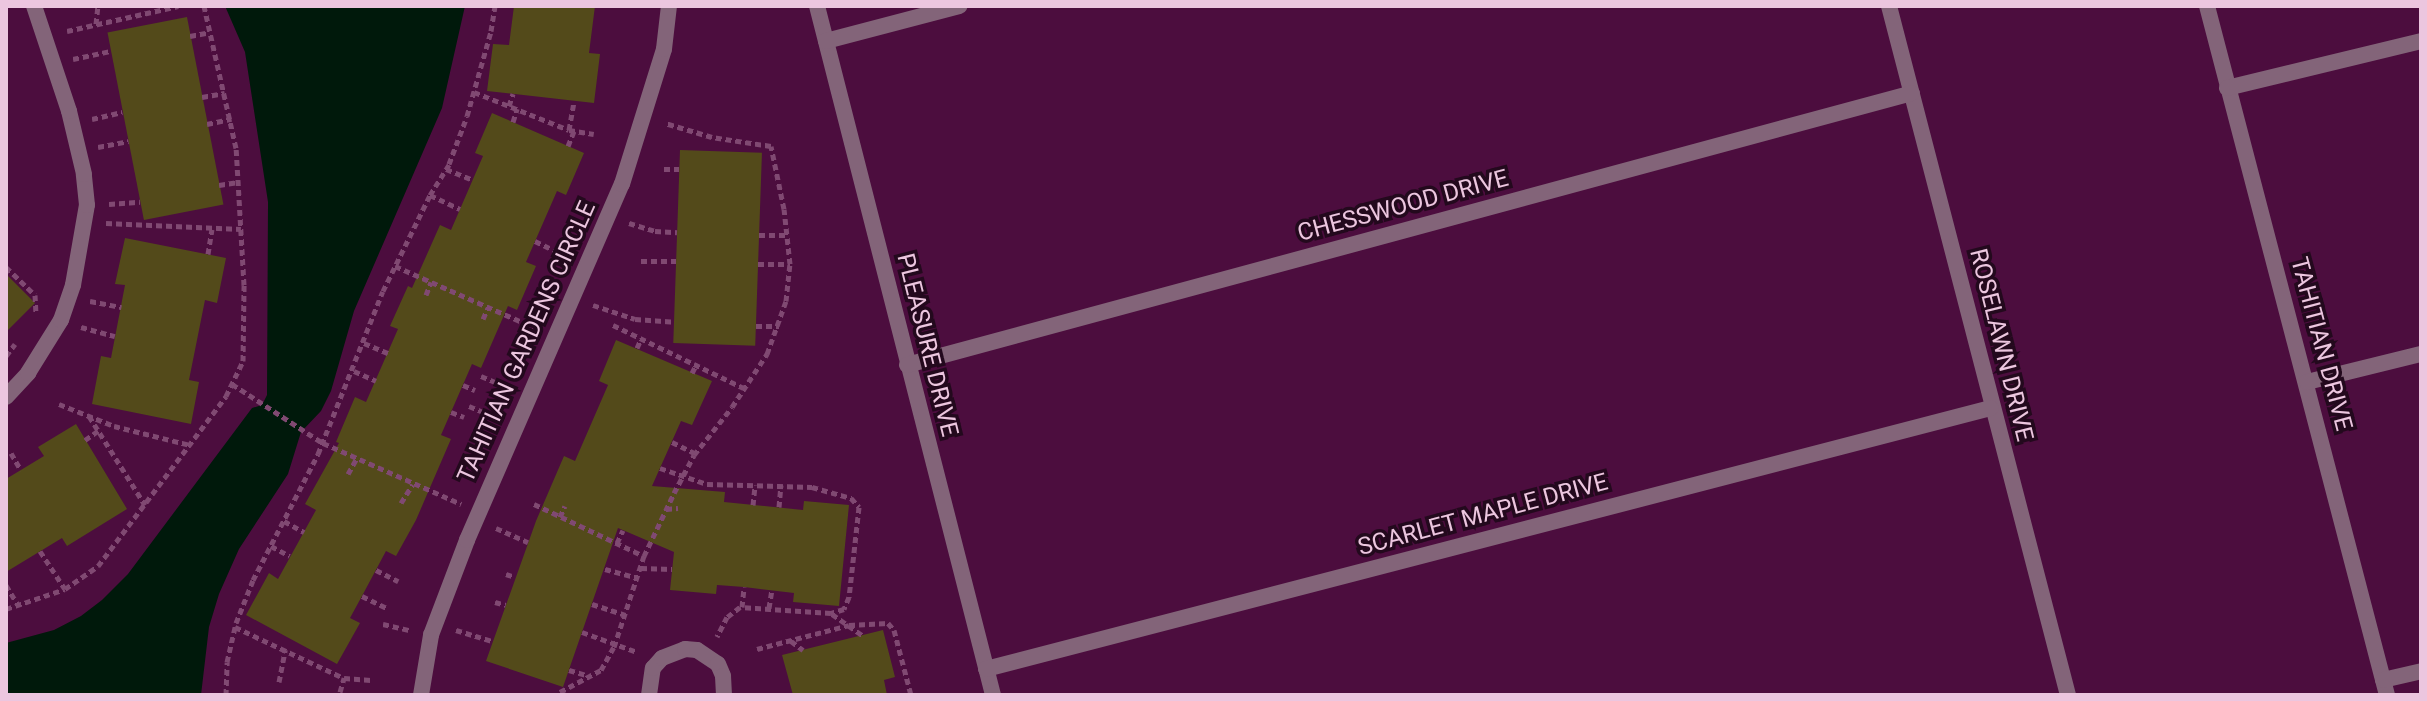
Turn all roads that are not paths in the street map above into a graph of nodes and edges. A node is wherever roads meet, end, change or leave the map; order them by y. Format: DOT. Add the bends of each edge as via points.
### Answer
graph roads {
  1 [pos="34,6"];
  2 [pos="669,6"];
  3 [pos="817,6"];
  4 [pos="959,6"];
  5 [pos="1889,6"];
  6 [pos="2207,6"];
  7 [pos="826,41"];
  8 [pos="2421,41"];
  9 [pos="2227,88"];
  10 [pos="1912,93"];
  11 [pos="2421,354"];
  12 [pos="907,365"];
  13 [pos="2307,382"];
  14 [pos="6,397"];
  15 [pos="1991,408"];
  16 [pos="986,669"];
  17 [pos="2421,671"];
  18 [pos="2385,688"];
  19 [pos="421,695"];
  20 [pos="649,695"];
  21 [pos="724,695"];
  22 [pos="993,695"];
  23 [pos="2068,695"];
  1 -- 14 [label="street" via="79,150 87,205 61,320"];
  2 -- 19 [label="street, TAHITIAN GARDENS CIRCLE" via="664,49 645,117 609,217 477,515 435,624"];
  3 -- 7 [label="street, PLEASURE DRIVE"];
  4 -- 7 [label="street"];
  5 -- 10 [label="street, ROSELAWN DRIVE"];
  6 -- 9 [label="street, TAHITIAN DRIVE"];
  7 -- 12 [label="street, PLEASURE DRIVE"];
  8 -- 9 [label="street"];
  9 -- 13 [label="street, TAHITIAN DRIVE"];
  10 -- 12 [label="street, CHESSWOOD DRIVE"];
  10 -- 15 [label="street, ROSELAWN DRIVE"];
  11 -- 13 [label="street"];
  12 -- 16 [label="street, PLEASURE DRIVE"];
  13 -- 18 [label="street, TAHITIAN DRIVE"];
  15 -- 16 [label="street, SCARLET MAPLE DRIVE"];
  15 -- 23 [label="street, ROSELAWN DRIVE"];
  16 -- 22 [label="street, PLEASURE DRIVE"];
  17 -- 18 [label="street"];
  20 -- 21 [label="street" via="649,679 658,662 685,649 708,656 723,676"];
}
